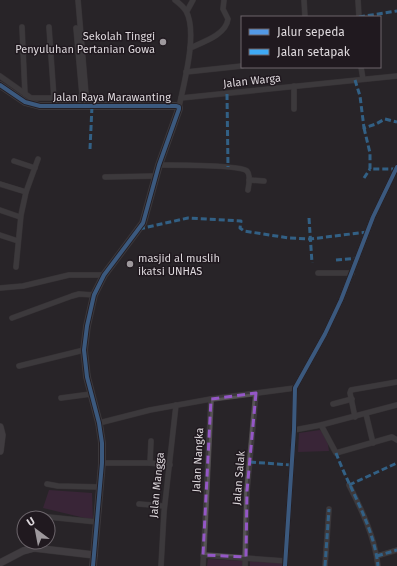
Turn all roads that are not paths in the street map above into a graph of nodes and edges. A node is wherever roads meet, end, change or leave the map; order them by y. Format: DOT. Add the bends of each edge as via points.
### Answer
graph roads {
  1 [pos="78,0"];
  2 [pos="175,0"];
  3 [pos="193,0"];
  4 [pos="224,0"];
  5 [pos="304,0"];
  6 [pos="358,0"];
  7 [pos="186,12"];
  8 [pos="305,16"];
  9 [pos="359,16"];
  10 [pos="22,27"];
  11 [pos="49,27"];
  12 [pos="76,28"];
  13 [pos="190,48"];
  14 [pos="241,66"];
  15 [pos="362,68"];
  16 [pos="186,72"];
  17 [pos="0,76"];
  18 [pos="397,76"];
  19 [pos="363,80"];
  20 [pos="0,85"];
  21 [pos="294,86"];
  22 [pos="25,94"];
  23 [pos="54,98"];
  24 [pos="181,98"];
  25 [pos="87,106"];
  26 [pos="179,107"];
  27 [pos="294,109"];
  28 [pos="38,159"];
  29 [pos="14,161"];
  30 [pos="159,165"];
  31 [pos="397,167"];
  32 [pos="34,168"];
  33 [pos="156,176"];
  34 [pos="105,177"];
  35 [pos="249,180"];
  36 [pos="264,181"];
  37 [pos="0,184"];
  38 [pos="248,190"];
  39 [pos="26,192"];
  40 [pos="0,210"];
  41 [pos="20,217"];
  42 [pos="0,236"];
  43 [pos="18,241"];
  44 [pos="16,267"];
  45 [pos="318,273"];
  46 [pos="352,273"];
  47 [pos="104,275"];
  48 [pos="0,288"];
  49 [pos="94,295"];
  50 [pos="12,318"];
  51 [pos="84,350"];
  52 [pos="19,366"];
  53 [pos="397,382"];
  54 [pos="295,388"];
  55 [pos="256,393"];
  56 [pos="91,394"];
  57 [pos="61,398"];
  58 [pos="211,399"];
  59 [pos="352,399"];
  60 [pos="334,404"];
  61 [pos="176,405"];
  62 [pos="397,405"];
  63 [pos="366,414"];
  64 [pos="355,417"];
  65 [pos="99,423"];
  66 [pos="321,425"];
  67 [pos="0,427"];
  68 [pos="294,430"];
  69 [pos="397,440"];
  70 [pos="151,441"];
  71 [pos="373,442"];
  72 [pos="0,451"];
  73 [pos="102,463"];
  74 [pos="150,463"];
  75 [pos="170,465"];
  76 [pos="47,484"];
  77 [pos="349,485"];
  78 [pos="100,487"];
  79 [pos="139,504"];
  80 [pos="164,506"];
  81 [pos="329,509"];
  82 [pos="56,518"];
  83 [pos="97,522"];
  84 [pos="397,550"];
  85 [pos="94,555"];
  86 [pos="203,555"];
  87 [pos="377,556"];
  88 [pos="246,557"];
  89 [pos="0,562"];
  90 [pos="285,563"];
  91 [pos="93,566"];
  92 [pos="160,566"];
  93 [pos="203,566"];
  94 [pos="245,566"];
  95 [pos="325,566"];
  96 [pos="378,566"];
  1 -- 25 [label="street"];
  2 -- 7 [label="street"];
  3 -- 7 [label="street"];
  4 -- 13 [label="street" via="223,9 228,19 225,28"];
  5 -- 8 [label="street"];
  6 -- 9 [label="street"];
  7 -- 13 [label="street" via="191,33"];
  10 -- 22 [label="street"];
  11 -- 23 [label="street"];
  12 -- 23 [label="street" via="82,95 78,99"];
  13 -- 16 [label="street"];
  14 -- 16 [label="street"];
  15 -- 19 [label="street"];
  16 -- 24 [label="street"];
  17 -- 22 [label="street"];
  18 -- 19 [label="street, Jalan Warga"];
  19 -- 21 [label="street, Jalan Warga"];
  20 -- 25 [label="street, Jalan Raya Marawanting" via="28,104"];
  21 -- 24 [label="street, Jalan Warga"];
  21 -- 27 [label="street"];
  22 -- 23 [label="street" via="31,98"];
  24 -- 26 [label="street"];
  25 -- 26 [label="street, Jalan Raya Marawanting"];
  26 -- 30 [label="street, Jalan Raya Marawanting"];
  28 -- 32 [label="street"];
  29 -- 32 [label="street"];
  30 -- 33 [label="street, Jalan Raya Marawanting"];
  30 -- 35 [label="street" via="242,169 248,172"];
  31 -- 46 [label="street" via="373,218"];
  32 -- 39 [label="street"];
  33 -- 34 [label="street"];
  33 -- 47 [label="street, Jalan Raya Marawanting" via="142,226"];
  35 -- 36 [label="street"];
  35 -- 38 [label="street"];
  37 -- 39 [label="street"];
  39 -- 41 [label="street"];
  40 -- 41 [label="street"];
  41 -- 43 [label="street"];
  42 -- 43 [label="street"];
  43 -- 44 [label="street"];
  45 -- 46 [label="street"];
  46 -- 54 [label="street" via="325,334"];
  47 -- 48 [label="street" via="69,275 23,286"];
  47 -- 49 [label="street, Jalan Raya Marawanting"];
  49 -- 50 [label="street" via="79,294"];
  49 -- 51 [label="street, Jalan Raya Marawanting" via="86,326"];
  51 -- 52 [label="street"];
  51 -- 56 [label="street, Jalan Raya Marawanting"];
  53 -- 59 [label="street" via="351,390"];
  54 -- 55 [label="street"];
  54 -- 68 [label="street"];
  55 -- 58 [label="street"];
  55 -- 88 [label="street, Jalan Salak" via="247,491"];
  56 -- 57 [label="street"];
  56 -- 65 [label="street, Jalan Raya Marawanting"];
  58 -- 61 [label="street"];
  58 -- 86 [label="street, Jalan Nangka"];
  59 -- 60 [label="street"];
  59 -- 64 [label="street"];
  61 -- 65 [label="street"];
  61 -- 75 [label="street, Jalan Mangga"];
  62 -- 63 [label="street"];
  63 -- 64 [label="street"];
  63 -- 71 [label="street"];
  64 -- 66 [label="street"];
  65 -- 73 [label="street, Jalan Raya Marawanting"];
  66 -- 68 [label="street"];
  66 -- 71 [label="street" via="336,453"];
  67 -- 72 [label="street"];
  68 -- 90 [label="street"];
  69 -- 71 [label="street" via="392,438"];
  70 -- 74 [label="street"];
  73 -- 74 [label="street"];
  73 -- 78 [label="street, Jalan Raya Marawanting"];
  74 -- 75 [label="street"];
  75 -- 80 [label="street, Jalan Mangga"];
  76 -- 78 [label="street"];
  77 -- 87 [label="street" via="361,509"];
  78 -- 83 [label="street, Jalan Raya Marawanting"];
  79 -- 80 [label="street"];
  80 -- 92 [label="street, Jalan Mangga"];
  81 -- 95 [label="street"];
  82 -- 83 [label="street"];
  83 -- 85 [label="street, Jalan Raya Marawanting"];
  84 -- 87 [label="street"];
  85 -- 89 [label="street" via="34,548"];
  85 -- 91 [label="street, Jalan Raya Marawanting"];
  86 -- 88 [label="street"];
  86 -- 93 [label="street, Jalan Nangka"];
  87 -- 96 [label="street"];
  88 -- 90 [label="street"];
  88 -- 94 [label="street, Jalan Salak"];
}
